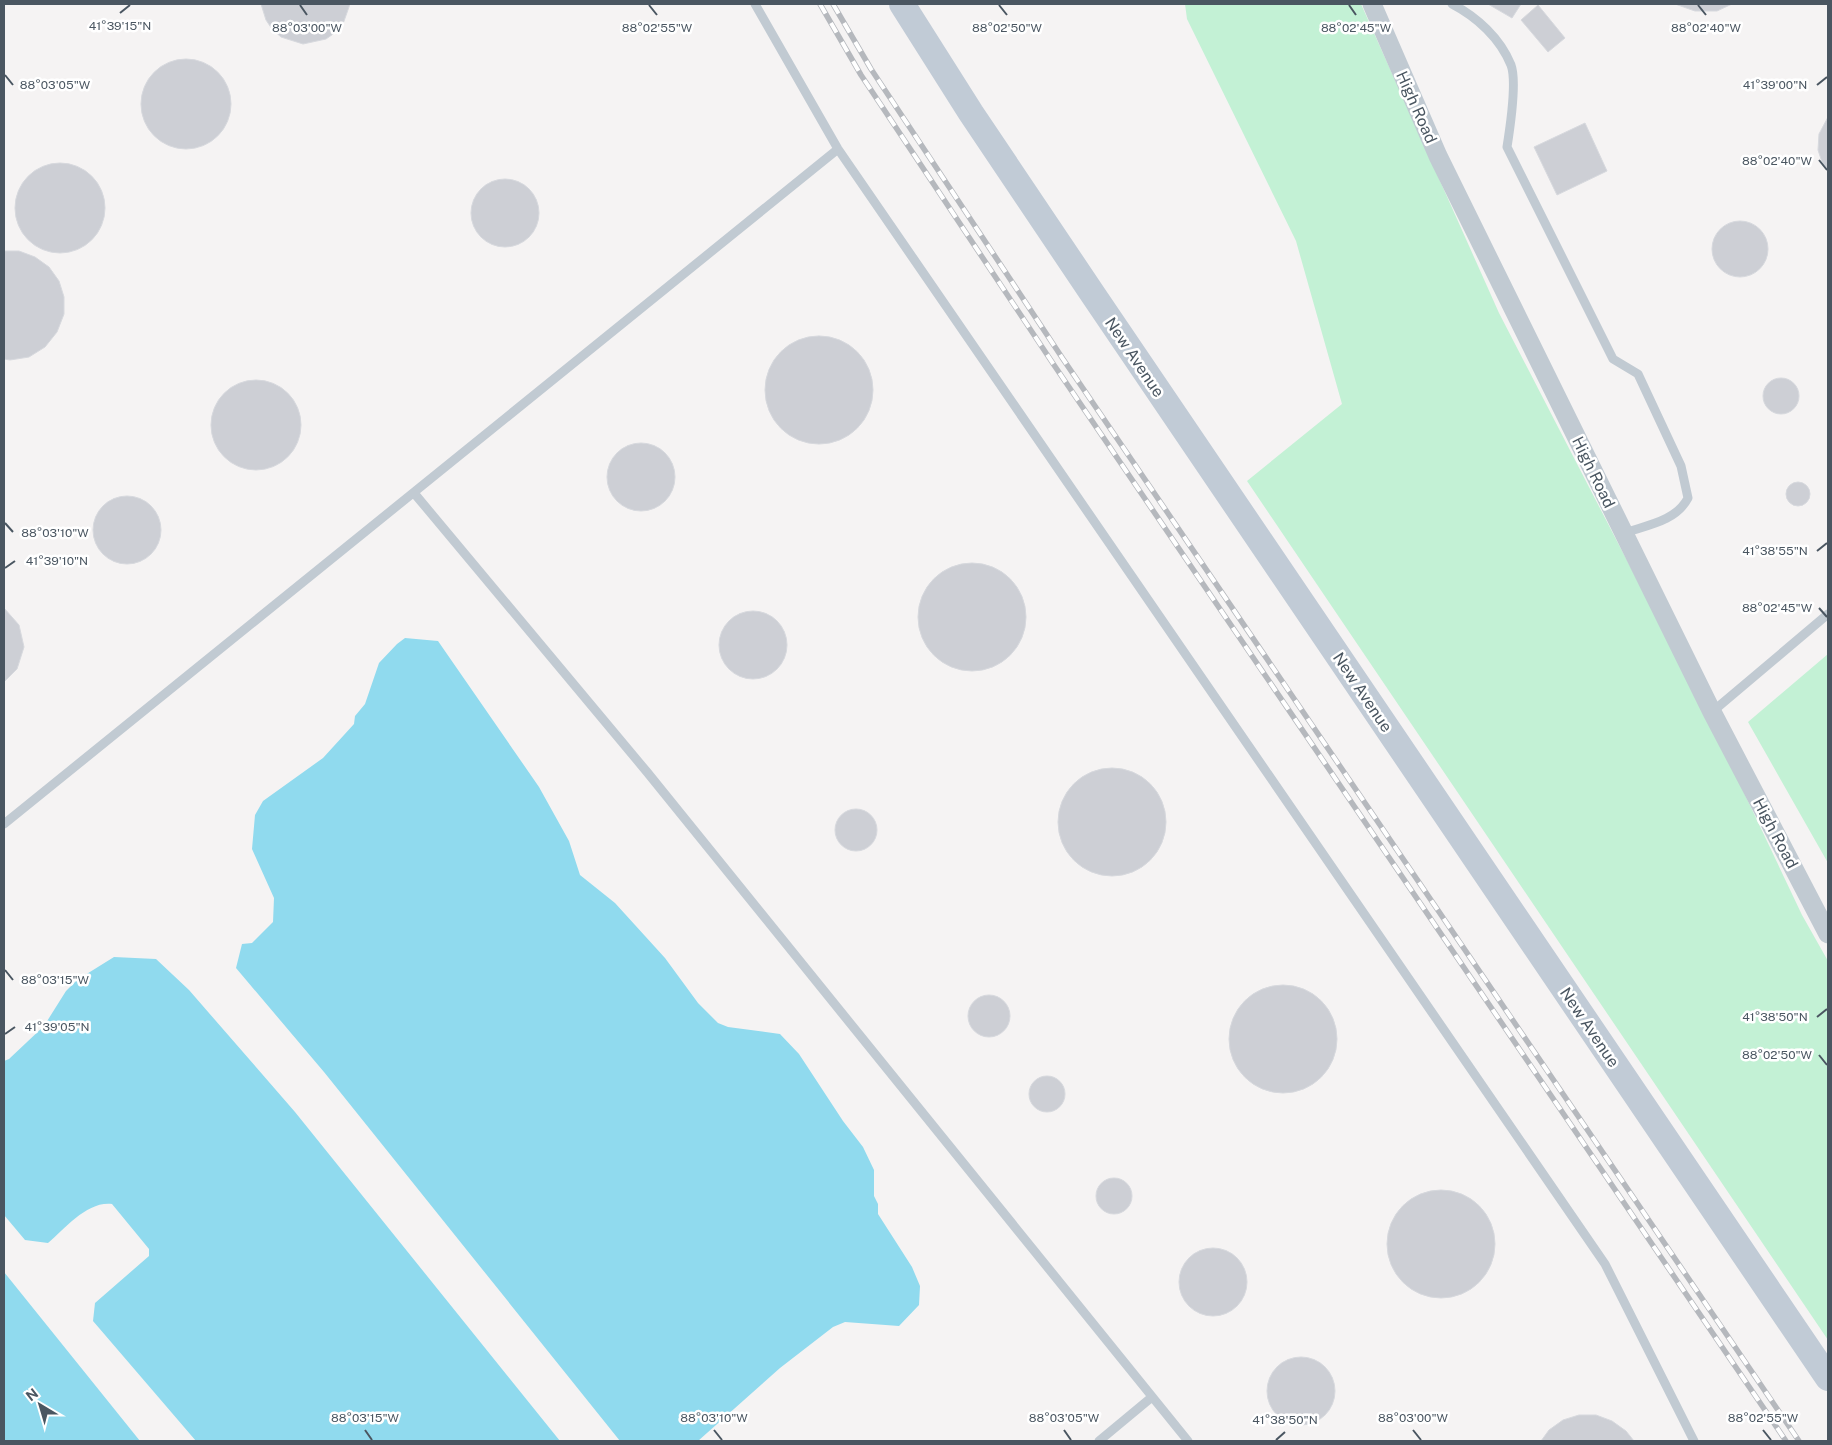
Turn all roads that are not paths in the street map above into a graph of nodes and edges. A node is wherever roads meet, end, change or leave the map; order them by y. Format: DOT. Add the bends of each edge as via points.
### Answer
graph roads {
  1 [pos="755,4"];
  2 [pos="902,4"];
  3 [pos="1372,4"];
  4 [pos="1452,4"];
  5 [pos="838,149"];
  6 [pos="414,493"];
  7 [pos="1624,533"];
  8 [pos="1828,614"];
  9 [pos="1712,712"];
  10 [pos="4,824"];
  11 [pos="1828,934"];
  12 [pos="1828,1378"];
  13 [pos="1152,1397"];
  14 [pos="1099,1441"];
  15 [pos="1188,1441"];
  16 [pos="1694,1441"];
  1 -- 5 [label="lane"];
  2 -- 12 [label="main road, New Avenue" via="971,113"];
  3 -- 7 [label="street, High Road" via="1438,156"];
  4 -- 7 [label="lane" via="1468,12 1488,30 1511,66 1512,107 1507,146 1613,359 1638,374 1681,466 1688,498 1683,508 1671,517"];
  5 -- 6 [label="lane"];
  5 -- 16 [label="lane" via="1605,1264"];
  6 -- 10 [label="lane"];
  6 -- 13 [label="lane" via="653,779"];
  7 -- 9 [label="street, High Road"];
  8 -- 9 [label="lane"];
  9 -- 11 [label="street, High Road"];
  13 -- 14 [label="lane"];
  13 -- 15 [label="lane"];
}
